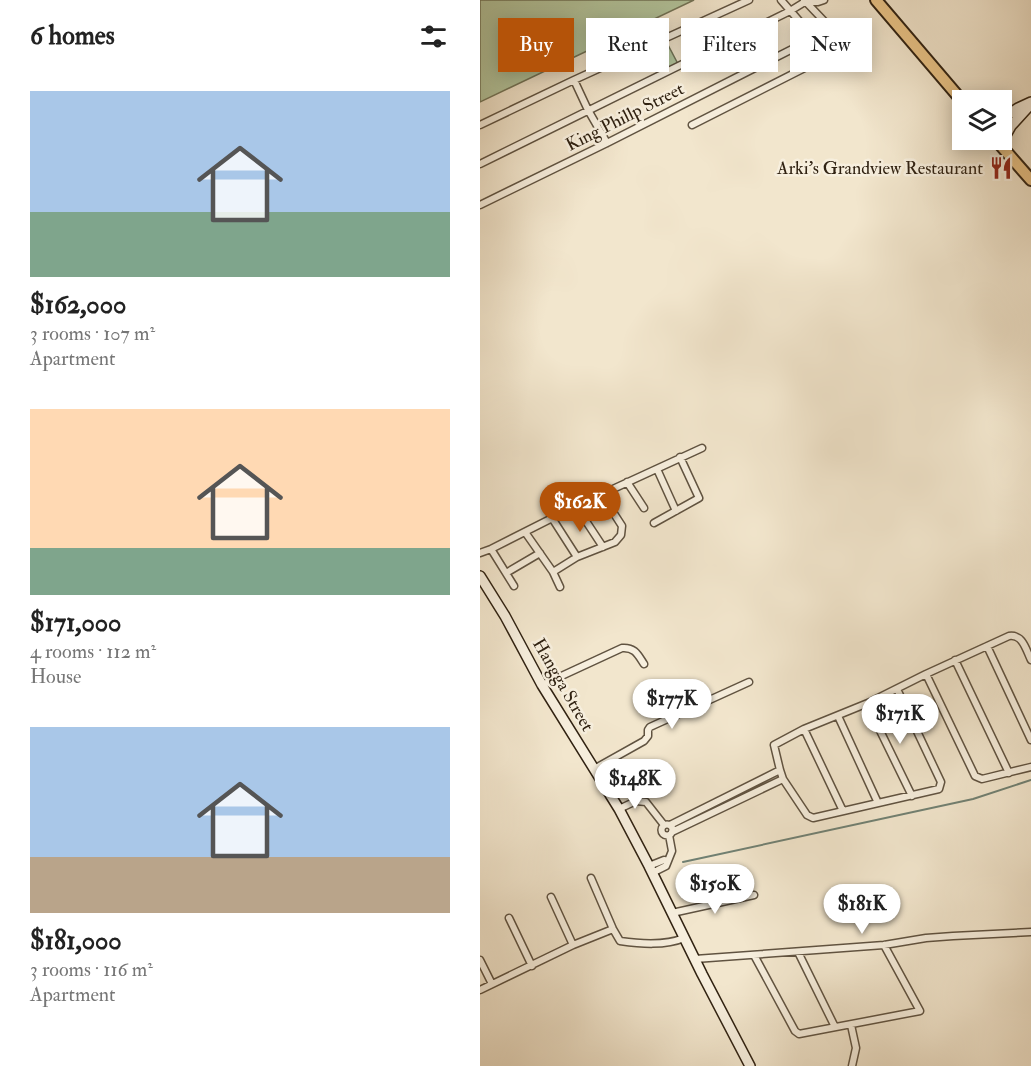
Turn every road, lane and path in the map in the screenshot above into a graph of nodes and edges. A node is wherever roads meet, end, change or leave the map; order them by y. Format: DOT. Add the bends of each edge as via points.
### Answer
graph roads {
  1 [pos="749,0"];
  2 [pos="781,0"];
  3 [pos="806,0"];
  4 [pos="824,0"];
  5 [pos="876,0"];
  6 [pos="790,11"];
  7 [pos="796,18"];
  8 [pos="790,50"];
  9 [pos="574,80"];
  10 [pos="953,90"];
  11 [pos="1031,103"];
  12 [pos="588,110"];
  13 [pos="1012,112"];
  14 [pos="480,124"];
  15 [pos="692,124"];
  16 [pos="1012,125"];
  17 [pos="607,143"];
  18 [pos="1005,150"];
  19 [pos="480,164"];
  20 [pos="1031,180"];
  21 [pos="480,205"];
  22 [pos="702,448"];
  23 [pos="680,457"];
  24 [pos="657,469"];
  25 [pos="627,482"];
  26 [pos="602,495"];
  27 [pos="576,506"];
  28 [pos="644,508"];
  29 [pos="676,511"];
  30 [pos="552,518"];
  31 [pos="654,523"];
  32 [pos="525,532"];
  33 [pos="603,547"];
  34 [pos="491,549"];
  35 [pos="480,553"];
  36 [pos="540,553"];
  37 [pos="577,557"];
  38 [pos="553,572"];
  39 [pos="506,573"];
  40 [pos="480,576"];
  41 [pos="514,586"];
  42 [pos="560,587"];
  43 [pos="987,646"];
  44 [pos="955,660"];
  45 [pos="1031,660"];
  46 [pos="644,664"];
  47 [pos="926,674"];
  48 [pos="749,682"];
  49 [pos="543,685"];
  50 [pos="897,690"];
  51 [pos="867,704"];
  52 [pos="838,716"];
  53 [pos="804,729"];
  54 [pos="1031,740"];
  55 [pos="1031,767"];
  56 [pos="594,769"];
  57 [pos="780,770"];
  58 [pos="1009,773"];
  59 [pos="783,779"];
  60 [pos="912,796"];
  61 [pos="878,803"];
  62 [pos="619,809"];
  63 [pos="843,811"];
  64 [pos="669,829"];
  65 [pos="651,869"];
  66 [pos="591,878"];
  67 [pos="754,895"];
  68 [pos="550,897"];
  69 [pos="672,913"];
  70 [pos="509,918"];
  71 [pos="612,929"];
  72 [pos="1031,932"];
  73 [pos="684,938"];
  74 [pos="573,945"];
  75 [pos="884,945"];
  76 [pos="798,952"];
  77 [pos="754,955"];
  78 [pos="695,959"];
  79 [pos="480,960"];
  80 [pos="532,966"];
  81 [pos="492,984"];
  82 [pos="480,990"];
  83 [pos="851,1025"];
  84 [pos="835,1027"];
  85 [pos="750,1066"];
  86 [pos="852,1066"];
  1 -- 9 [label="street"];
  2 -- 6 [label="street"];
  3 -- 4 [label="street"];
  3 -- 6 [label="street"];
  3 -- 15 [label="street" via="846,47"];
  5 -- 10 [label="highway"];
  6 -- 7 [label="street"];
  6 -- 12 [label="street"];
  8 -- 17 [label="street, King Phillp Street"];
  9 -- 12 [label="street"];
  9 -- 14 [label="street"];
  11 -- 13 [label="street"];
  11 -- 16 [label="street"];
  12 -- 17 [label="street"];
  12 -- 19 [label="street"];
  17 -- 21 [label="street, King Phillp Street"];
  18 -- 20 [label="highway"];
  22 -- 23 [label="street"];
  23 -- 24 [label="street"];
  23 -- 29 [label="street" via="699,498"];
  24 -- 25 [label="street"];
  24 -- 29 [label="street"];
  25 -- 26 [label="street"];
  25 -- 28 [label="street"];
  26 -- 27 [label="street"];
  26 -- 33 [label="street" via="623,530 615,542"];
  27 -- 30 [label="street"];
  27 -- 33 [label="street"];
  29 -- 31 [label="street"];
  30 -- 32 [label="street"];
  30 -- 37 [label="street"];
  32 -- 34 [label="street"];
  32 -- 36 [label="street"];
  33 -- 37 [label="street"];
  34 -- 35 [label="street"];
  34 -- 39 [label="street"];
  36 -- 38 [label="street"];
  36 -- 39 [label="street"];
  37 -- 38 [label="street"];
  38 -- 42 [label="street"];
  39 -- 41 [label="street"];
  40 -- 49 [label="street, Hangga Street"];
  43 -- 44 [label="street"];
  43 -- 45 [label="street" via="1015,635"];
  43 -- 54 [label="street"];
  44 -- 47 [label="street"];
  44 -- 58 [label="street"];
  46 -- 49 [label="street" via="634,650 622,648"];
  47 -- 50 [label="street"];
  47 -- 58 [label="street" via="975,776 982,779"];
  48 -- 56 [label="street" via="650,726 644,741"];
  49 -- 56 [label="street, Hangga Street"];
  50 -- 51 [label="street"];
  50 -- 60 [label="street" via="941,782 939,789"];
  51 -- 52 [label="street"];
  51 -- 60 [label="street"];
  52 -- 53 [label="street"];
  52 -- 61 [label="street"];
  53 -- 57 [label="street" via="774,745"];
  53 -- 63 [label="street"];
  55 -- 58 [label="street"];
  56 -- 62 [label="street, Hangga Street"];
  57 -- 59 [label="street"];
  57 -- 64 [label="street"];
  59 -- 63 [label="street" via="807,815 813,818"];
  59 -- 64 [label="street"];
  60 -- 61 [label="street"];
  61 -- 63 [label="street"];
  62 -- 64 [label="street" via="636,801 646,802"];
  62 -- 65 [label="street, Hangga Street"];
  64 -- 65 [label="street" via="672,851 666,867"];
  65 -- 69 [label="street, Hangga Street"];
  66 -- 71 [label="street"];
  67 -- 69 [label="street"];
  68 -- 74 [label="street"];
  69 -- 73 [label="street, Hangga Street"];
  70 -- 80 [label="street"];
  71 -- 73 [label="street" via="620,941 672,943"];
  71 -- 74 [label="street"];
  72 -- 75 [label="street"];
  73 -- 78 [label="street, Hangga Street"];
  74 -- 80 [label="street"];
  75 -- 76 [label="street"];
  75 -- 83 [label="street" via="920,1011"];
  76 -- 77 [label="street"];
  76 -- 84 [label="street"];
  77 -- 78 [label="street"];
  77 -- 84 [label="street" via="795,1031 799,1034"];
  78 -- 85 [label="street, Hangga Street"];
  79 -- 81 [label="street"];
  80 -- 81 [label="street"];
  81 -- 82 [label="street"];
  83 -- 84 [label="street"];
  83 -- 86 [label="street" via="856,1048"];
}
